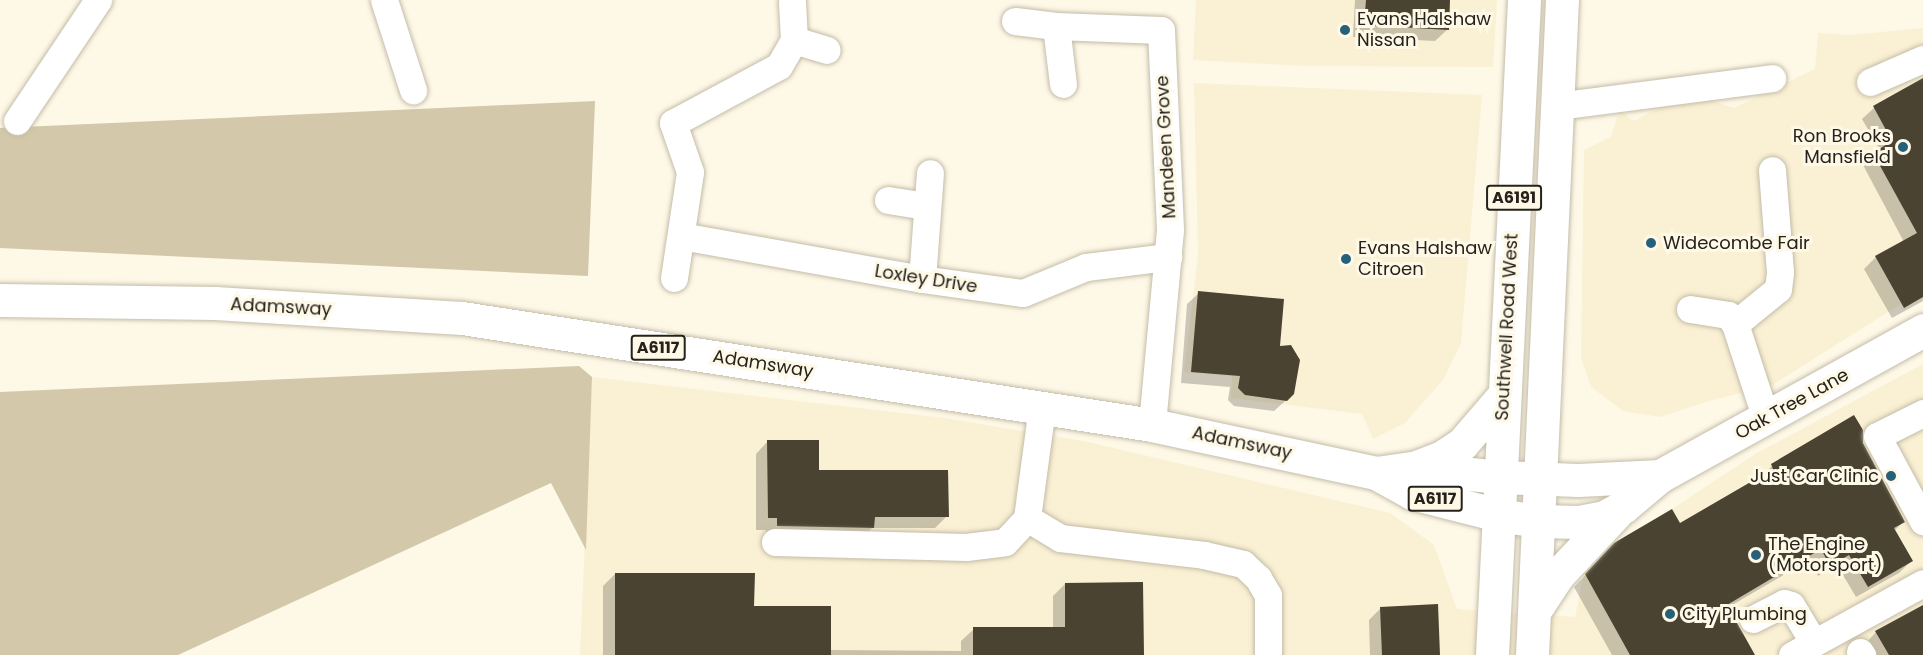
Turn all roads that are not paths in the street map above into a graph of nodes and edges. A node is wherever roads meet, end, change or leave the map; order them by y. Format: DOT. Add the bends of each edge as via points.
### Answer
graph roads {
  1 [pos="98,0"];
  2 [pos="384,0"];
  3 [pos="1524,0"];
  4 [pos="1562,0"];
  5 [pos="792,2"];
  6 [pos="1015,21"];
  7 [pos="1056,26"];
  8 [pos="794,40"];
  9 [pos="827,50"];
  10 [pos="1923,59"];
  11 [pos="1772,78"];
  12 [pos="1870,82"];
  13 [pos="1063,84"];
  14 [pos="413,90"];
  15 [pos="1557,106"];
  16 [pos="17,121"];
  17 [pos="1772,170"];
  18 [pos="930,173"];
  19 [pos="888,200"];
  20 [pos="927,206"];
  21 [pos="681,236"];
  22 [pos="1168,257"];
  23 [pos="674,278"];
  24 [pos="922,279"];
  25 [pos="0,300"];
  26 [pos="1690,309"];
  27 [pos="1735,324"];
  28 [pos="1923,330"];
  29 [pos="1504,395"];
  30 [pos="1042,407"];
  31 [pos="1923,413"];
  32 [pos="1766,419"];
  33 [pos="1152,424"];
  34 [pos="1413,468"];
  35 [pos="1376,473"];
  36 [pos="1912,475"];
  37 [pos="1660,476"];
  38 [pos="1521,477"];
  39 [pos="1623,507"];
  40 [pos="1027,518"];
  41 [pos="1518,518"];
  42 [pos="1923,520"];
  43 [pos="775,542"];
  44 [pos="1923,583"];
  45 [pos="1534,612"];
  46 [pos="1753,619"];
  47 [pos="1803,649"];
  48 [pos="1268,655"];
  49 [pos="1492,655"];
  50 [pos="1508,655"];
  51 [pos="1532,655"];
  1 -- 16 [label="street"];
  2 -- 14 [label="street"];
  3 -- 29 [label="main road, Southwell Road West / A6191"];
  4 -- 15 [label="main road, A6191"];
  5 -- 8 [label="street"];
  6 -- 7 [label="street"];
  7 -- 13 [label="street"];
  7 -- 22 [label="street, Mandeen Grove" via="1161,30"];
  8 -- 9 [label="street"];
  8 -- 21 [label="street" via="779,66 673,123 690,172"];
  10 -- 12 [label="street"];
  11 -- 15 [label="street"];
  15 -- 38 [label="main road, A6191" via="1550,283"];
  17 -- 27 [label="street" via="1778,289"];
  18 -- 20 [label="street"];
  19 -- 20 [label="street"];
  20 -- 24 [label="street"];
  21 -- 23 [label="street"];
  21 -- 24 [label="street, Loxley Drive"];
  22 -- 24 [label="street, Loxley Drive" via="1086,267 1023,293"];
  22 -- 33 [label="street, Mandeen Grove"];
  25 -- 30 [label="main road, Adamsway / A6117" via="214,303 462,318"];
  26 -- 27 [label="street" via="1728,315"];
  27 -- 32 [label="street"];
  28 -- 32 [label="main road, Oak Tree Lane / A6117"];
  29 -- 34 [label="main road" via="1462,444"];
  29 -- 38 [label="main road, Southwell Road West / A6191"];
  30 -- 33 [label="main road, Adamsway / A6117"];
  30 -- 40 [label="street"];
  31 -- 36 [label="street" via="1877,436"];
  32 -- 37 [label="main road, Oak Tree Lane / A6117"];
  33 -- 35 [label="main road, Adamsway / A6117"];
  34 -- 35 [label="main road, Adamsway / A6117"];
  34 -- 38 [label="main road, Adamsway / A6117"];
  35 -- 41 [label="main road, Adamsway / A6117" via="1412,493"];
  36 -- 42 [label="street"];
  37 -- 38 [label="main road, Oak Tree Lane / A6117" via="1578,480"];
  37 -- 39 [label="main road, Oak Tree Lane / A6117"];
  38 -- 41 [label="main road" via="1509,506"];
  39 -- 41 [label="main road, Oak Tree Lane / A6117" via="1588,521"];
  39 -- 45 [label="main road" via="1558,575"];
  40 -- 43 [label="street" via="1005,542 966,547"];
  40 -- 48 [label="street" via="1060,538 1204,555 1243,564 1268,595"];
  41 -- 45 [label="main road"];
  41 -- 49 [label="main road"];
  41 -- 50 [label="main road"];
  44 -- 47 [label="street"];
  45 -- 51 [label="main road"];
  46 -- 47 [label="street" via="1785,603 1791,605"];
}
